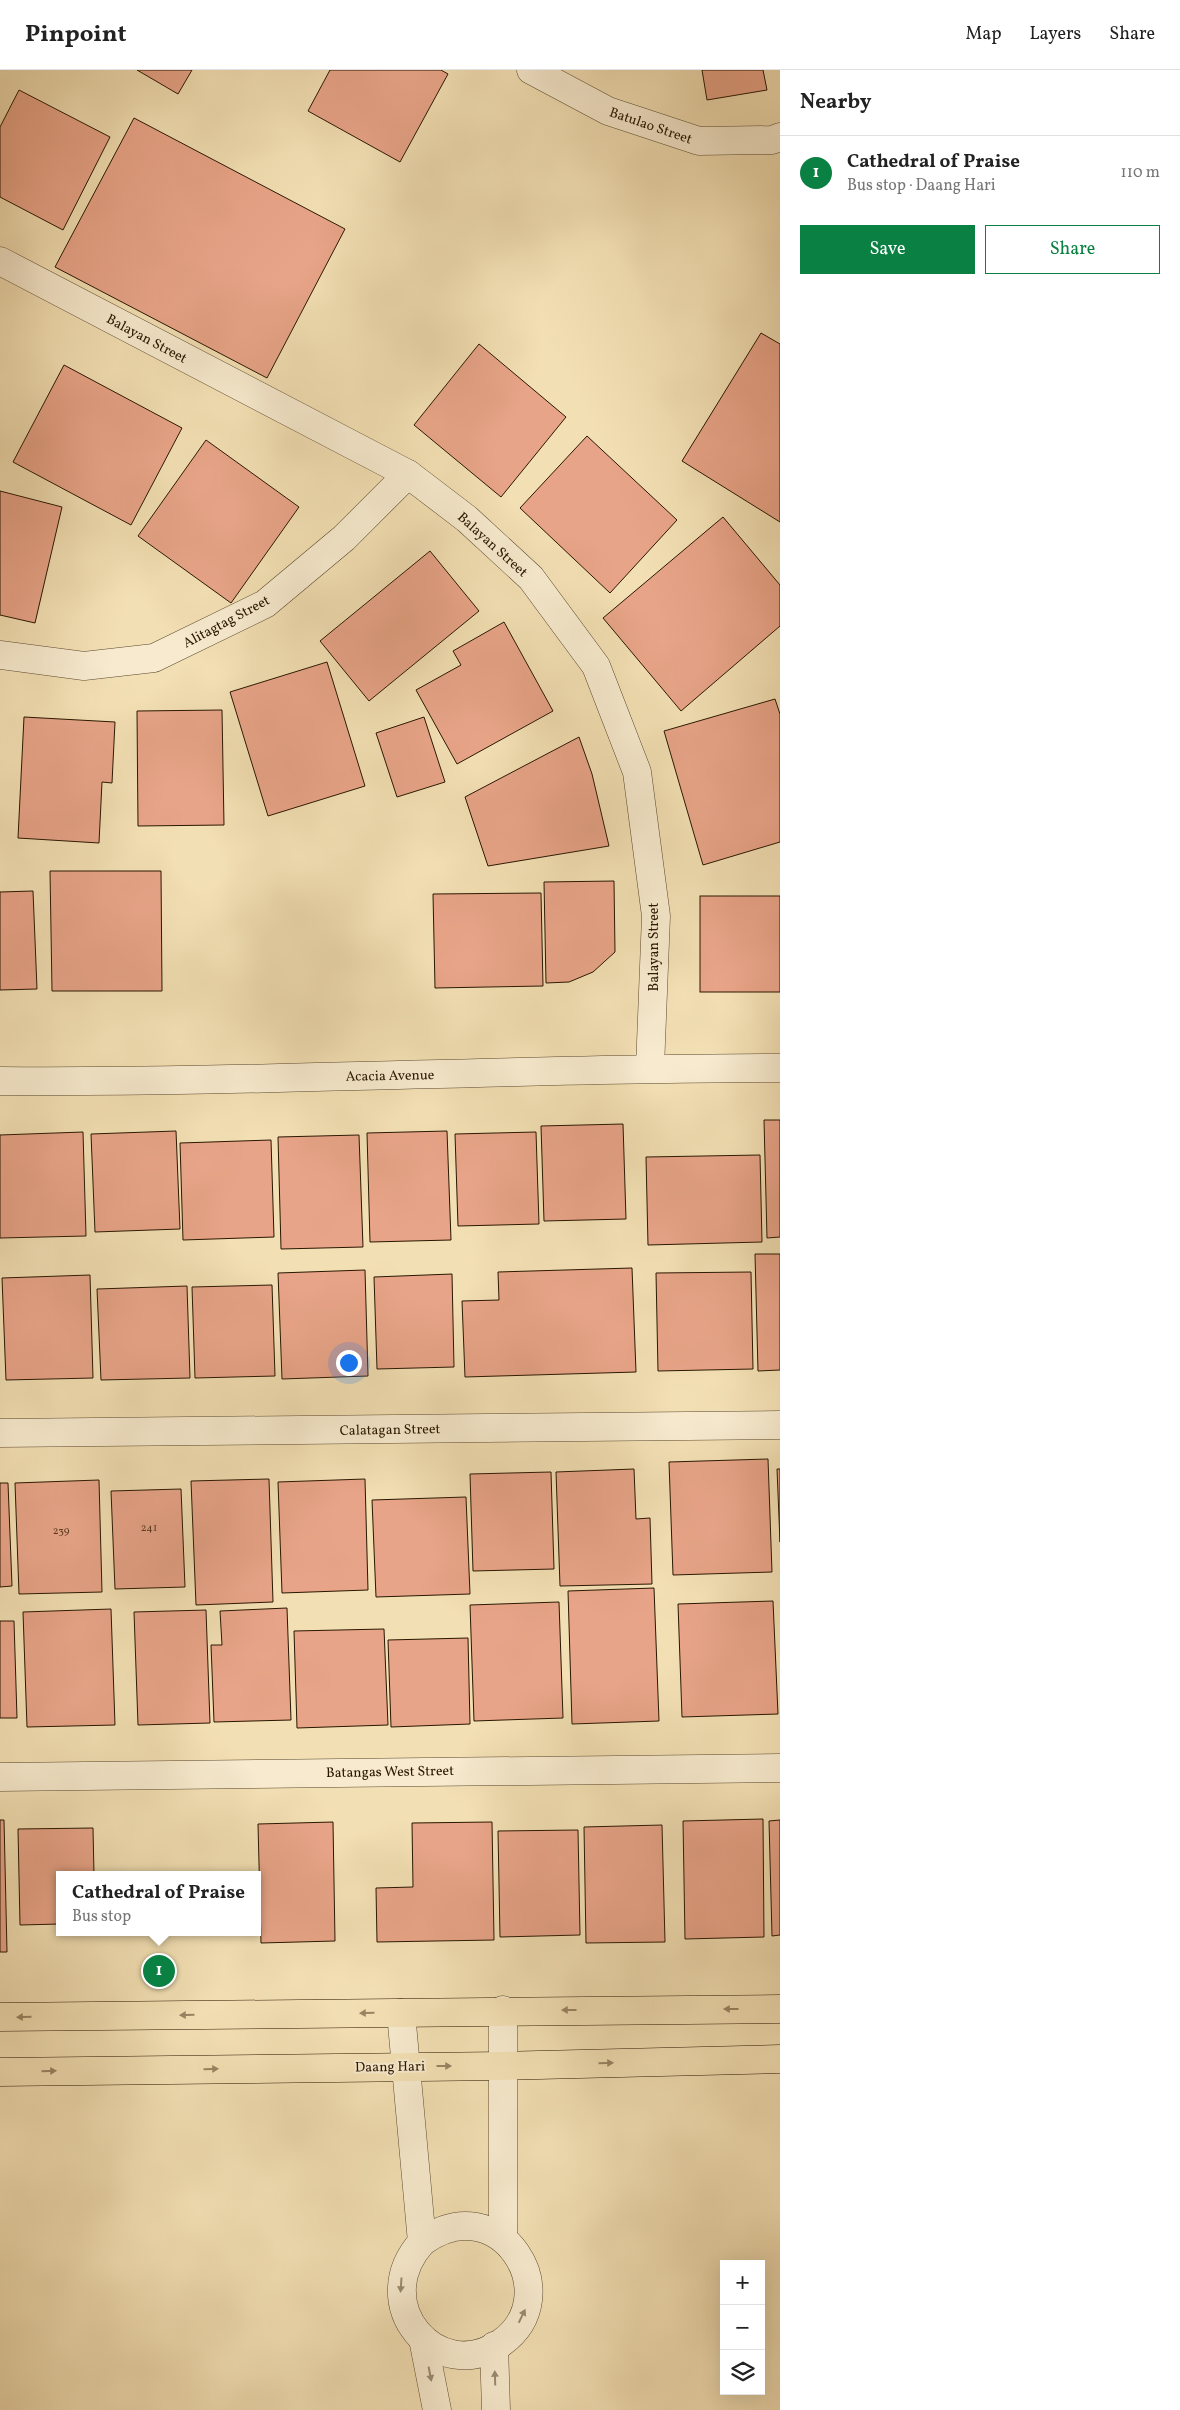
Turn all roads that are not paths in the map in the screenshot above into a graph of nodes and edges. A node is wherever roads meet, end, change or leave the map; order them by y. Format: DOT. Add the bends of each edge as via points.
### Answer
graph roads {
  1 [pos="532,70"];
  2 [pos="780,137"];
  3 [pos="0,261"];
  4 [pos="408,474"];
  5 [pos="0,655"];
  6 [pos="650,1068"];
  7 [pos="780,1068"];
  8 [pos="0,1081"];
  9 [pos="780,1425"];
  10 [pos="0,1433"];
  11 [pos="780,1768"];
  12 [pos="0,1777"];
  13 [pos="780,2008"];
  14 [pos="503,2010"];
  15 [pos="401,2013"];
  16 [pos="0,2017"];
  17 [pos="780,2059"];
  18 [pos="407,2066"];
  19 [pos="502,2066"];
  20 [pos="0,2072"];
  21 [pos="503,2238"];
  22 [pos="422,2242"];
  23 [pos="423,2339"];
  24 [pos="494,2346"];
  25 [pos="437,2410"];
  26 [pos="496,2410"];
  1 -- 2 [label="street, Batulao Street" via="608,111 699,141 772,140"];
  3 -- 4 [label="street, Balayan Street"];
  4 -- 5 [label="street, Alitagtag Street" via="344,538 265,604 154,658 84,666"];
  4 -- 6 [label="street, Balayan Street" via="468,519 531,578 596,666 637,772 656,916"];
  6 -- 7 [label="street, Acacia Avenue"];
  6 -- 8 [label="street, Acacia Avenue" via="106,1082"];
  9 -- 10 [label="street, Calatagan Street"];
  11 -- 12 [label="street, Batangas West Street"];
  13 -- 14 [label="main road, one-way"];
  14 -- 15 [label="main road"];
  14 -- 19 [label="street"];
  15 -- 16 [label="main road, one-way"];
  15 -- 18 [label="street"];
  19 -- 17 [label="main road, Daang Hari, one-way"];
  18 -- 19 [label="main road, Daang Hari, one-way"];
  20 -- 18 [label="main road, Daang Hari, one-way"];
  18 -- 22 [label="street"];
  19 -- 21 [label="street"];
  21 -- 22 [label="street" via="486,2229 468,2226 450,2227"];
  24 -- 21 [label="street, one-way" via="502,2343 516,2328 526,2311 529,2291 526,2271 517,2253"];
  22 -- 23 [label="street, one-way" via="411,2254 400,2283 405,2314"];
  23 -- 24 [label="street" via="452,2353 484,2352"];
  23 -- 25 [label="street, one-way"];
  26 -- 24 [label="street, one-way"];
}
